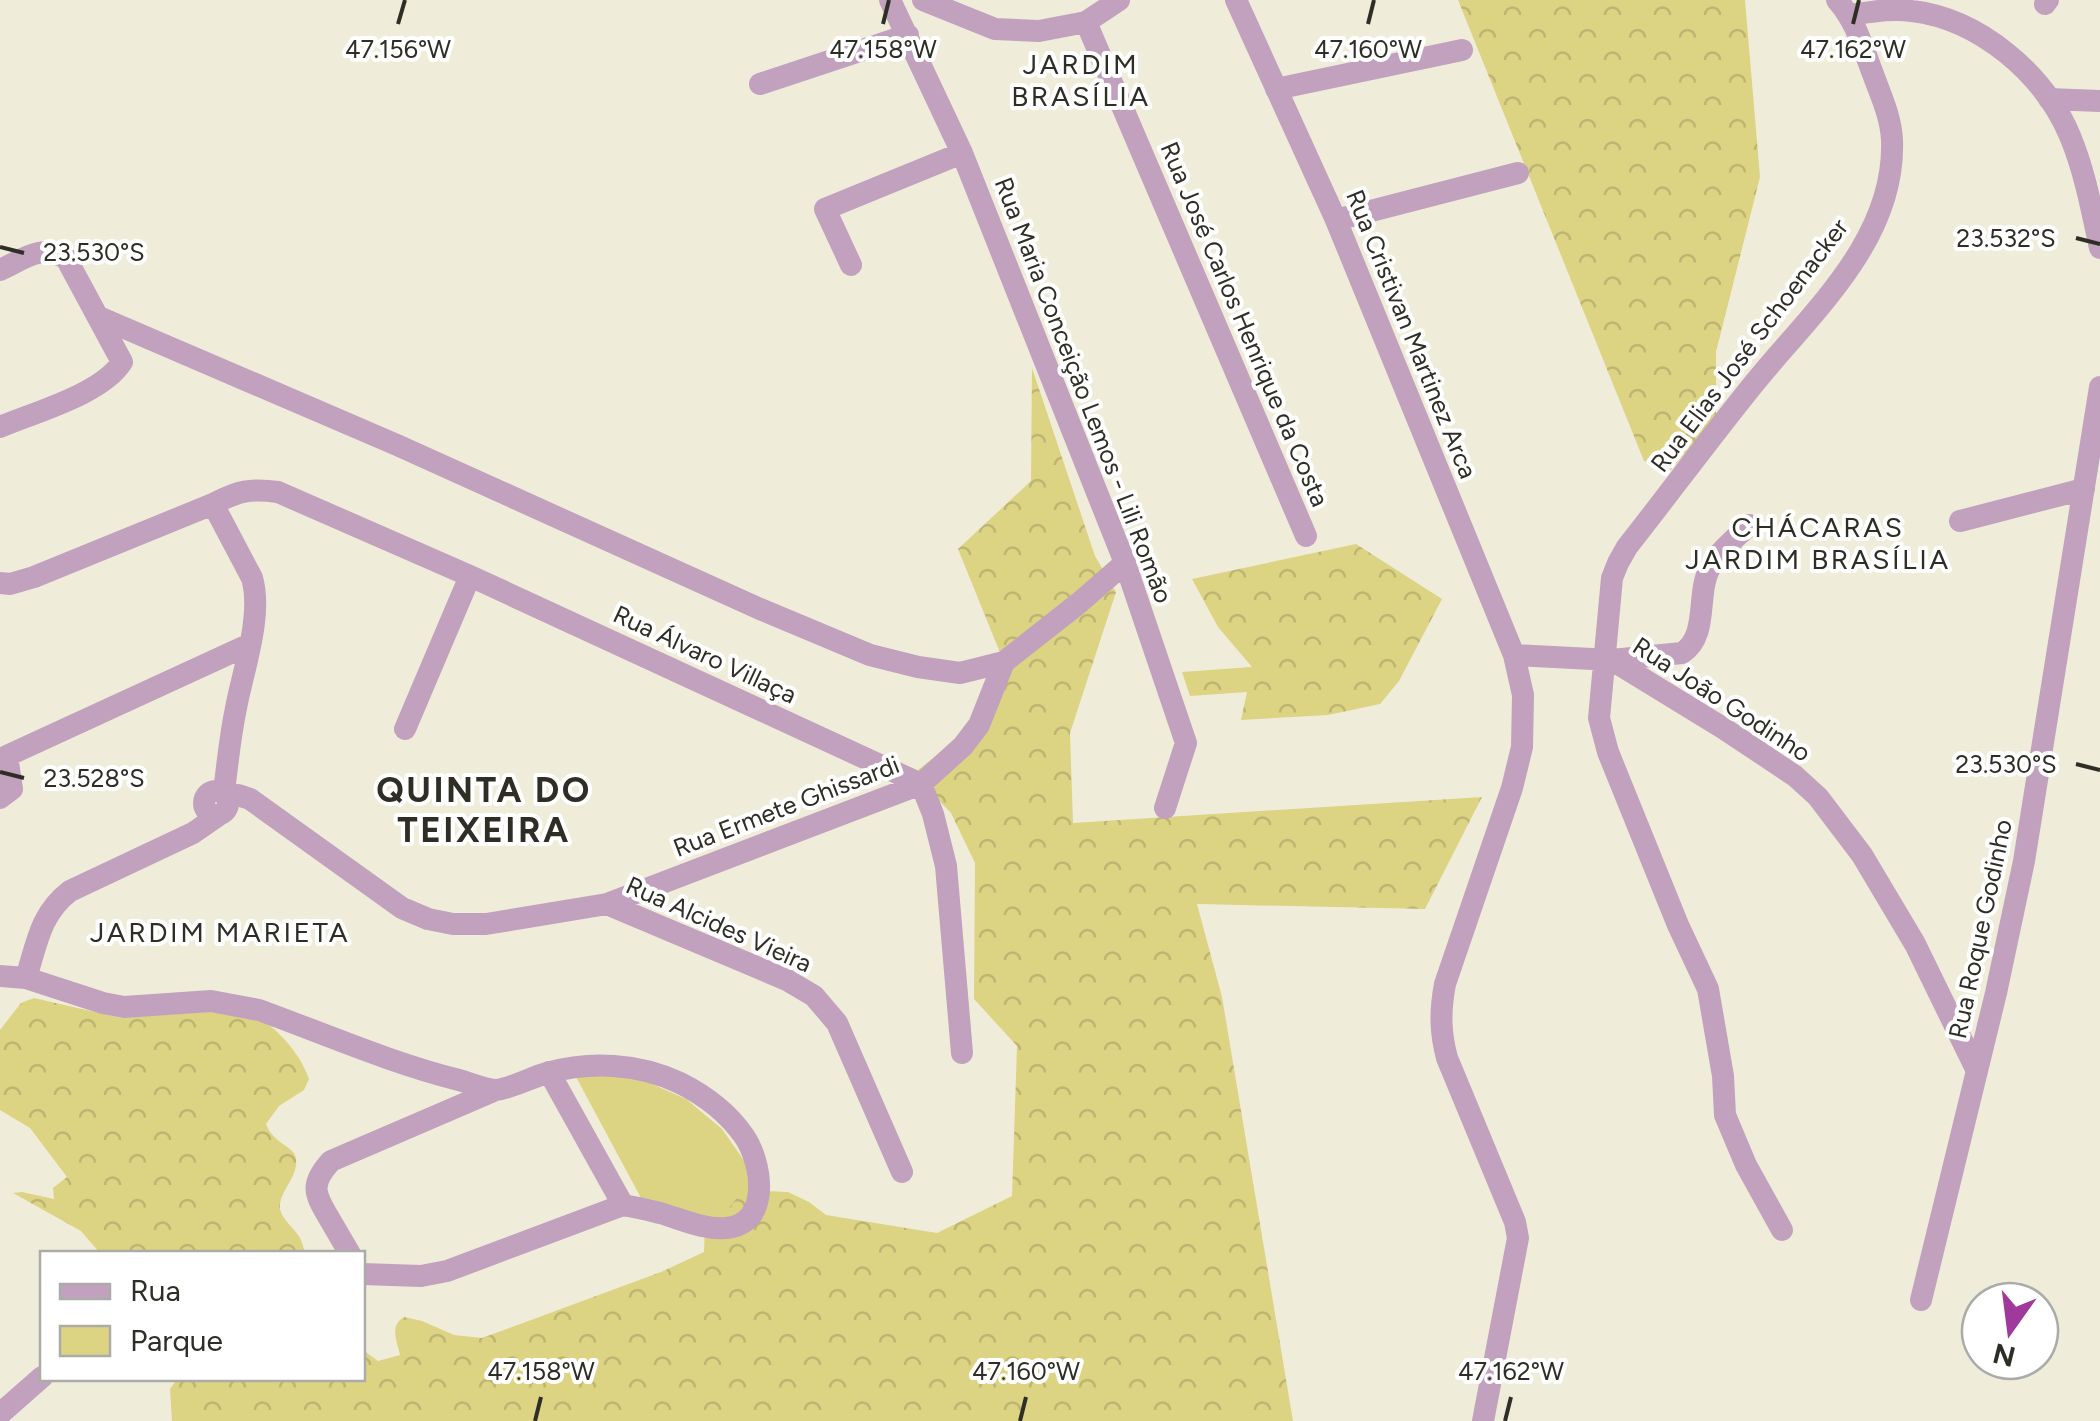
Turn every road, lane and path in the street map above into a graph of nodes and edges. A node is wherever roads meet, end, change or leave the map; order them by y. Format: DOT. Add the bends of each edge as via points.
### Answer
graph roads {
  1 [pos="890,0"];
  2 [pos="923,0"];
  3 [pos="1119,0"];
  4 [pos="1236,0"];
  5 [pos="1844,7"];
  6 [pos="1086,22"];
  7 [pos="908,35"];
  8 [pos="1462,50"];
  9 [pos="760,84"];
  10 [pos="1276,88"];
  11 [pos="2049,99"];
  12 [pos="2100,100"];
  13 [pos="962,153"];
  14 [pos="1518,173"];
  15 [pos="1336,220"];
  16 [pos="2100,248"];
  17 [pos="852,265"];
  18 [pos="0,270"];
  19 [pos="99,317"];
  20 [pos="2100,388"];
  21 [pos="0,427"];
  22 [pos="2084,489"];
  23 [pos="213,504"];
  24 [pos="1960,520"];
  25 [pos="1749,525"];
  26 [pos="1306,536"];
  27 [pos="1125,563"];
  28 [pos="470,576"];
  29 [pos="0,582"];
  30 [pos="248,644"];
  31 [pos="1514,655"];
  32 [pos="1608,659"];
  33 [pos="1004,662"];
  34 [pos="405,729"];
  35 [pos="4,757"];
  36 [pos="921,784"];
  37 [pos="0,798"];
  38 [pos="218,803"];
  39 [pos="1165,808"];
  40 [pos="607,904"];
  41 [pos="0,976"];
  42 [pos="26,978"];
  43 [pos="962,1053"];
  44 [pos="1977,1071"];
  45 [pos="425,1072"];
  46 [pos="549,1072"];
  47 [pos="496,1090"];
  48 [pos="444,1114"];
  49 [pos="902,1172"];
  50 [pos="623,1204"];
  51 [pos="1782,1230"];
  52 [pos="348,1251"];
  53 [pos="365,1274"];
  54 [pos="1921,1300"];
  55 [pos="40,1379"];
  56 [pos="0,1414"];
  57 [pos="1482,1421"];
  1 -- 7 [label="street, Rua Maria Conceição Lemos - Lili Romão"];
  2 -- 6 [label="street" via="995,29 1040,31"];
  3 -- 6 [label="street"];
  4 -- 10 [label="street, Rua Cristivan Martinez Arca"];
  5 -- 11 [label="street" via="1950,20 1996,45"];
  5 -- 32 [label="street, Rua Elias José Schoenacker" via="1892,138 1883,200 1853,262 1627,547 1612,578"];
  6 -- 26 [label="street, Rua José Carlos Henrique da Costa"];
  7 -- 9 [label="street"];
  7 -- 13 [label="street, Rua Maria Conceição Lemos - Lili Romão"];
  8 -- 10 [label="street"];
  10 -- 15 [label="street, Rua Cristivan Martinez Arca"];
  11 -- 12 [label="street"];
  11 -- 16 [label="street" via="2070,137"];
  13 -- 17 [label="street" via="825,209"];
  13 -- 27 [label="street, Rua Maria Conceição Lemos - Lili Romão"];
  14 -- 15 [label="street"];
  15 -- 31 [label="street, Rua Cristivan Martinez Arca"];
  18 -- 19 [label="street" via="44,250 57,253"];
  19 -- 21 [label="street" via="122,362 115,373"];
  19 -- 33 [label="street" via="870,655 960,673"];
  20 -- 22 [label="street, Rua Roque Godinho"];
  22 -- 24 [label="street"];
  22 -- 44 [label="street, Rua Roque Godinho" via="2024,862"];
  23 -- 28 [label="street, Rua Álvaro Villaça" via="238,491 278,492"];
  23 -- 29 [label="street, Rua Álvaro Villaça" via="34,577"];
  23 -- 30 [label="street" via="256,591"];
  25 -- 32 [label="street" via="1711,566 1692,646 1682,653"];
  27 -- 33 [label="street, Rua Ermete Ghissardi"];
  27 -- 39 [label="street, Rua Maria Conceição Lemos - Lili Romão" via="1186,743"];
  28 -- 34 [label="street"];
  28 -- 36 [label="street, Rua Álvaro Villaça"];
  30 -- 35 [label="street"];
  30 -- 38 [label="street"];
  31 -- 32 [label="street, Rua João Godinho"];
  31 -- 57 [label="street, Rua Cristivan Martinez Arca" via="1522,748 1441,1008 1447,1058 1518,1238"];
  32 -- 44 [label="street, Rua João Godinho" via="1767,755 1818,798 1862,855 1915,944"];
  32 -- 51 [label="street, Rua Elias José Schoenacker" via="1599,718 1608,752 1708,989 1726,1115"];
  33 -- 36 [label="street, Rua Ermete Ghissardi" via="978,725"];
  35 -- 37 [label="street" via="12,789"];
  36 -- 40 [label="street, Rua Ermete Ghissardi"];
  36 -- 43 [label="street" via="946,866"];
  38 -- 40 [label="street, Rua Alcides Vieira" via="244,796 402,908 428,919 486,924"];
  38 -- 42 [label="street" via="193,833 58,900"];
  40 -- 49 [label="street, Rua Alcides Vieira" via="814,996 837,1023"];
  41 -- 42 [label="street"];
  42 -- 45 [label="street" via="124,1007 232,1004"];
  44 -- 54 [label="street, Rua Roque Godinho"];
  45 -- 47 [label="street"];
  45 -- 48 [label="street"];
  46 -- 47 [label="street"];
  46 -- 50 [label="street"];
  46 -- 50 [label="street" via="622,1066 680,1083 726,1115 756,1160 757,1208 730,1228"];
  47 -- 48 [label="street"];
  48 -- 52 [label="street" via="331,1161 322,1171 317,1197"];
  50 -- 53 [label="street" via="447,1271"];
  55 -- 56 [label="street"];
}
